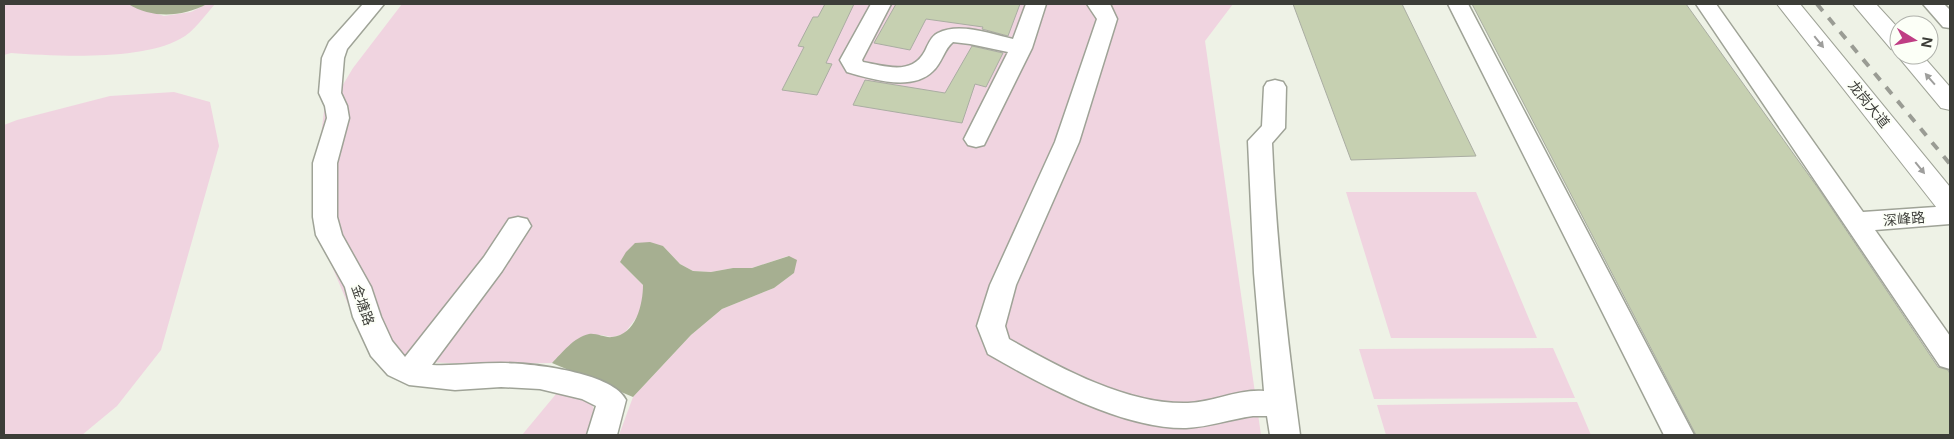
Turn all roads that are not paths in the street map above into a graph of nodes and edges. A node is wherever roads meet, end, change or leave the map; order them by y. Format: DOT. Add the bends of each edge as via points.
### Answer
graph roads {
  1 [pos="374,4"];
  2 [pos="882,4"];
  3 [pos="1036,4"];
  4 [pos="1096,4"];
  5 [pos="1458,4"];
  6 [pos="1706,4"];
  7 [pos="1788,4"];
  8 [pos="1864,4"];
  9 [pos="1933,4"];
  10 [pos="1950,22"];
  11 [pos="1889,33"];
  12 [pos="1021,48"];
  13 [pos="1918,65"];
  14 [pos="1275,87"];
  15 [pos="1950,102"];
  16 [pos="976,139"];
  17 [pos="1950,205"];
  18 [pos="1950,215"];
  19 [pos="1857,222"];
  20 [pos="518,226"];
  21 [pos="1950,358"];
  22 [pos="409,373"];
  23 [pos="1280,405"];
  24 [pos="602,435"];
  25 [pos="1285,435"];
  26 [pos="1679,435"];
  1 -- 22 [label="street, 金塘路" via="337,47 333,58 330,93 338,118 325,162 325,217 329,234 358,286 373,334 389,359"];
  2 -- 12 [label="street" via="851,60 855,67 912,75 929,63 946,36 957,35"];
  3 -- 12 [label="street"];
  4 -- 23 [label="street" via="1101,6 1107,19 1067,142 1003,285 991,326 998,346 1035,368 1138,410 1180,416 1251,404"];
  5 -- 26 [label="street"];
  6 -- 19 [label="street"];
  7 -- 17 [label="highway, 龙岗大道, one-way"];
  8 -- 11 [label="highway"];
  9 -- 10 [label="street"];
  12 -- 16 [label="street"];
  15 -- 13 [label="highway, one-way"];
  14 -- 23 [label="street" via="1273,128 1260,141 1262,225"];
  18 -- 19 [label="street, 深峰路"];
  19 -- 21 [label="street"];
  20 -- 22 [label="street" via="493,264"];
  22 -- 24 [label="street, 金塘路" via="438,378 540,377 588,388 621,405"];
  23 -- 25 [label="street"];
}
